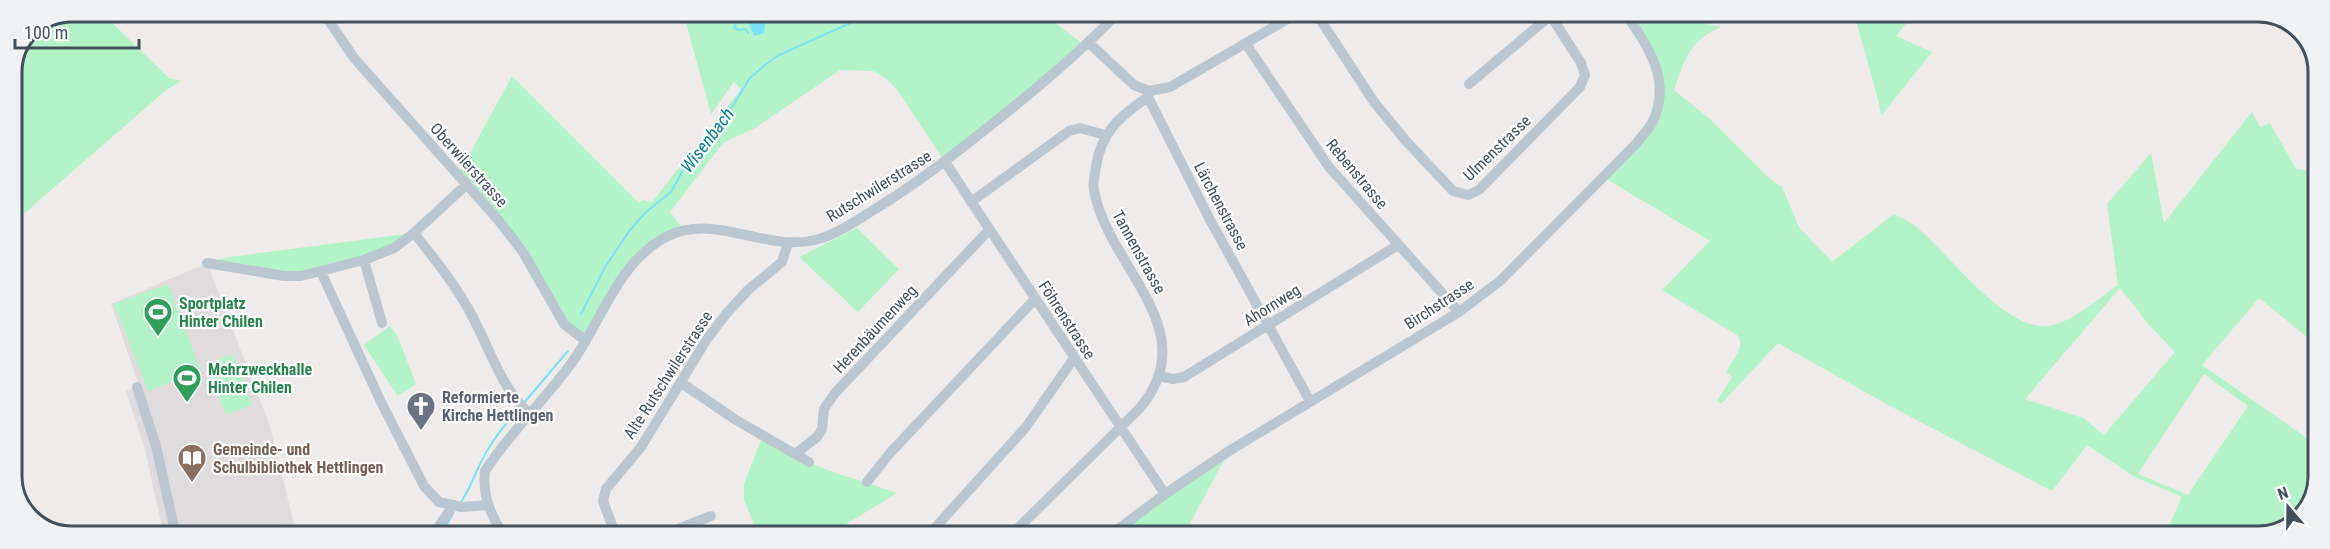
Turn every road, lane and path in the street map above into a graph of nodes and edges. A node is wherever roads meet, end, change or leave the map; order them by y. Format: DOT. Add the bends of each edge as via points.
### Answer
graph roads {
  1 [pos="330,22"];
  2 [pos="1109,22"];
  3 [pos="1283,22"];
  4 [pos="1322,22"];
  5 [pos="1541,22"];
  6 [pos="1555,22"];
  7 [pos="1631,22"];
  8 [pos="1089,43"];
  9 [pos="1246,44"];
  10 [pos="1469,84"];
  11 [pos="1149,94"];
  12 [pos="1105,135"];
  13 [pos="945,162"];
  14 [pos="466,185"];
  15 [pos="971,202"];
  16 [pos="989,230"];
  17 [pos="414,232"];
  18 [pos="788,243"];
  19 [pos="1398,245"];
  20 [pos="364,260"];
  21 [pos="207,263"];
  22 [pos="321,272"];
  23 [pos="1035,299"];
  24 [pos="1459,312"];
  25 [pos="382,323"];
  26 [pos="1268,325"];
  27 [pos="586,341"];
  28 [pos="1074,358"];
  29 [pos="1160,376"];
  30 [pos="680,382"];
  31 [pos="138,387"];
  32 [pos="1310,401"];
  33 [pos="524,409"];
  34 [pos="1119,428"];
  35 [pos="795,454"];
  36 [pos="809,462"];
  37 [pos="867,482"];
  38 [pos="1165,494"];
  39 [pos="488,505"];
  40 [pos="457,506"];
  41 [pos="711,516"];
  42 [pos="695,522"];
  43 [pos="174,526"];
  44 [pos="440,526"];
  45 [pos="499,526"];
  46 [pos="612,526"];
  47 [pos="685,526"];
  48 [pos="697,526"];
  49 [pos="941,526"];
  50 [pos="1020,526"];
  51 [pos="1122,526"];
  1 -- 14 [label="street, Oberwilerstrasse" via="361,66"];
  2 -- 8 [label="street, Rutschwilerstrasse"];
  3 -- 9 [label="street"];
  4 -- 6 [label="street, Ulmenstrasse" via="1374,102 1400,133 1453,191 1468,195 1479,190 1580,87 1585,75 1581,63"];
  5 -- 10 [label="street"];
  7 -- 24 [label="street, Birchstrasse" via="1655,58 1661,89 1653,121 1636,144 1514,267"];
  8 -- 11 [label="street"];
  8 -- 13 [label="street, Rutschwilerstrasse"];
  9 -- 11 [label="street" via="1170,87"];
  9 -- 19 [label="street, Rebenstrasse" via="1329,167"];
  11 -- 12 [label="street, Tannenstrasse"];
  11 -- 26 [label="street, Lärchenstrasse" via="1209,218"];
  12 -- 15 [label="street" via="1080,128 1069,130"];
  12 -- 29 [label="street, Tannenstrasse" via="1093,187 1100,215 1160,327"];
  13 -- 15 [label="street, Föhrenstrasse"];
  13 -- 18 [label="street, Rutschwilerstrasse" via="834,233 817,240"];
  14 -- 17 [label="street"];
  14 -- 27 [label="street, Oberwilerstrasse" via="523,252 564,324"];
  15 -- 16 [label="street, Föhrenstrasse"];
  16 -- 23 [label="street, Föhrenstrasse"];
  16 -- 35 [label="street, Herenbäumenweg" via="835,393 824,409 818,437"];
  17 -- 20 [label="street" via="394,248"];
  17 -- 33 [label="street" via="470,311"];
  18 -- 27 [label="street, Rutschwilerstrasse" via="713,229 684,230 668,236 631,266"];
  18 -- 30 [label="street, Alte Rutschwilerstrasse" via="782,262 726,314"];
  19 -- 24 [label="street, Rebenstrasse"];
  19 -- 26 [label="street, Ahornweg"];
  20 -- 22 [label="street"];
  20 -- 25 [label="street"];
  21 -- 22 [label="street" via="284,276"];
  22 -- 40 [label="street" via="424,486 439,502"];
  23 -- 28 [label="street, Föhrenstrasse"];
  23 -- 37 [label="street"];
  24 -- 32 [label="street, Birchstrasse"];
  26 -- 29 [label="street, Ahornweg" via="1184,376"];
  26 -- 32 [label="street, Lärchenstrasse"];
  27 -- 33 [label="street, Rutschwilerstrasse" via="573,361"];
  28 -- 34 [label="street, Föhrenstrasse"];
  28 -- 49 [label="street" via="1026,427"];
  29 -- 34 [label="street, Tannenstrasse" via="1146,400"];
  30 -- 35 [label="street"];
  30 -- 46 [label="street, Alte Rutschwilerstrasse" via="640,447 603,495"];
  31 -- 43 [label="street"];
  32 -- 38 [label="street, Birchstrasse"];
  33 -- 39 [label="street, Rutschwilerstrasse" via="485,471 483,488"];
  34 -- 38 [label="street, Föhrenstrasse"];
  34 -- 50 [label="street, Tannenstrasse"];
  35 -- 36 [label="street"];
  38 -- 51 [label="street, Birchstrasse"];
  39 -- 40 [label="street"];
  39 -- 45 [label="street"];
  40 -- 44 [label="street"];
  41 -- 42 [label="street"];
  42 -- 47 [label="street"];
  42 -- 48 [label="street"];
}
